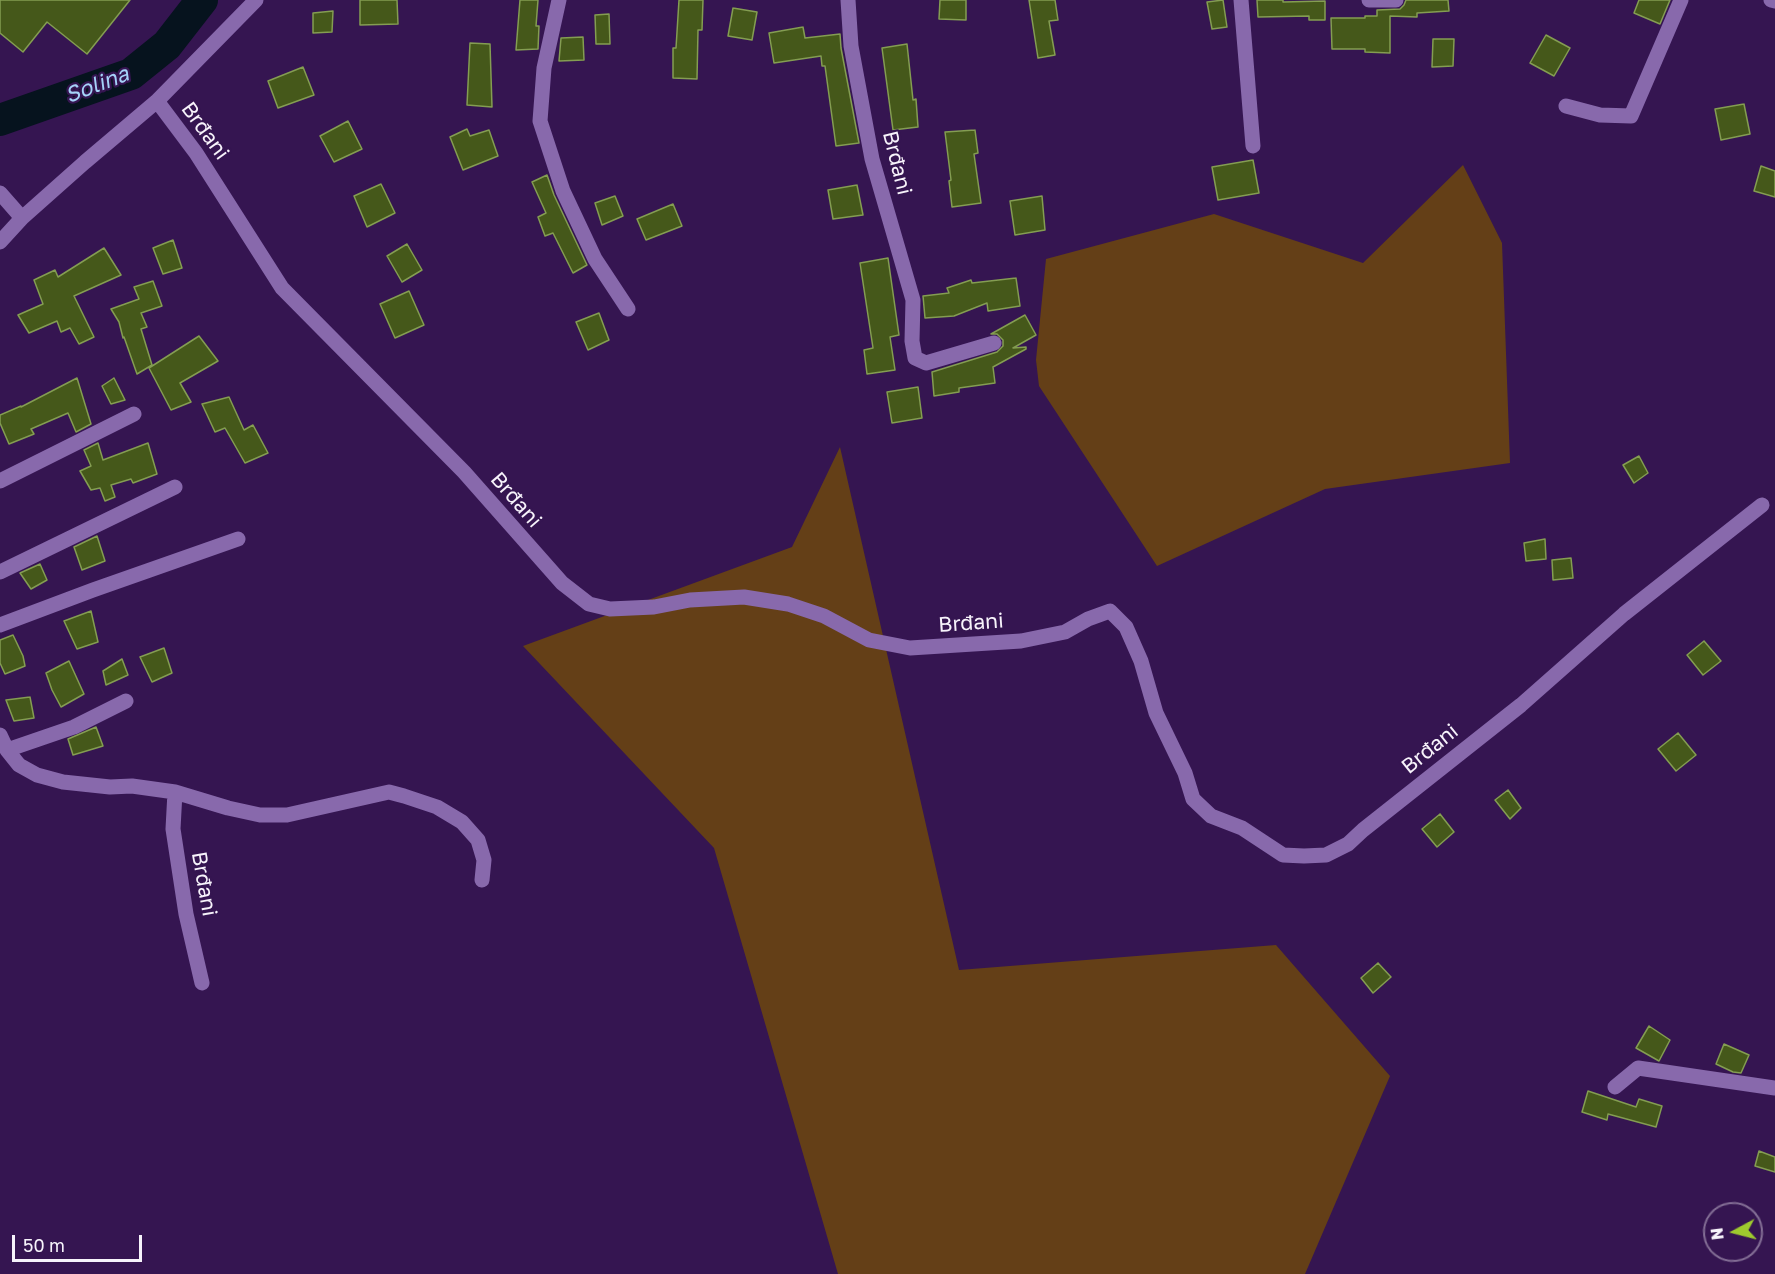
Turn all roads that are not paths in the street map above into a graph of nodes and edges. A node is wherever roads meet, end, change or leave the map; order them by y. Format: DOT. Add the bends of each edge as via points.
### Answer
graph roads {
  1 [pos="256,0"];
  2 [pos="559,0"];
  3 [pos="848,0"];
  4 [pos="1240,0"];
  5 [pos="1369,0"];
  6 [pos="1396,0"];
  7 [pos="1681,0"];
  8 [pos="157,101"];
  9 [pos="1566,106"];
  10 [pos="1253,146"];
  11 [pos="0,193"];
  12 [pos="22,218"];
  13 [pos="0,242"];
  14 [pos="628,309"];
  15 [pos="994,344"];
  16 [pos="134,414"];
  17 [pos="0,481"];
  18 [pos="175,488"];
  19 [pos="1762,505"];
  20 [pos="238,539"];
  21 [pos="0,572"];
  22 [pos="0,625"];
  23 [pos="126,700"];
  24 [pos="0,735"];
  25 [pos="7,750"];
  26 [pos="175,792"];
  27 [pos="482,879"];
  28 [pos="202,983"];
  29 [pos="1615,1087"];
  30 [pos="1775,1088"];
  1 -- 8 [label="street, Brđani"];
  2 -- 14 [label="street" via="544,68 540,121 572,211 595,260"];
  3 -- 15 [label="street, Brđani" via="851,46 872,159 913,300 915,358 926,363"];
  4 -- 10 [label="street"];
  5 -- 6 [label="street"];
  7 -- 9 [label="street" via="1631,116 1600,115"];
  8 -- 12 [label="street, Brđani"];
  8 -- 19 [label="street, Brđani" via="196,153 282,288 464,472 562,583 589,604 610,609 744,597 788,604 824,616 869,640 910,648 1021,641 1065,632 1110,611 1126,627 1156,713 1193,799 1211,816 1242,828 1283,855 1326,855 1348,844 1521,705 1624,614"];
  11 -- 12 [label="street"];
  12 -- 13 [label="street, Brđani"];
  16 -- 17 [label="street"];
  18 -- 21 [label="street"];
  20 -- 22 [label="street"];
  23 -- 25 [label="street" via="74,728"];
  24 -- 25 [label="street"];
  25 -- 26 [label="street" via="19,765 63,782"];
  26 -- 27 [label="street" via="260,815 287,815 389,792 404,796 437,807 462,822 478,840 484,860"];
  26 -- 28 [label="street, Brđani" via="173,829"];
  29 -- 30 [label="street" via="1638,1068"];
}
